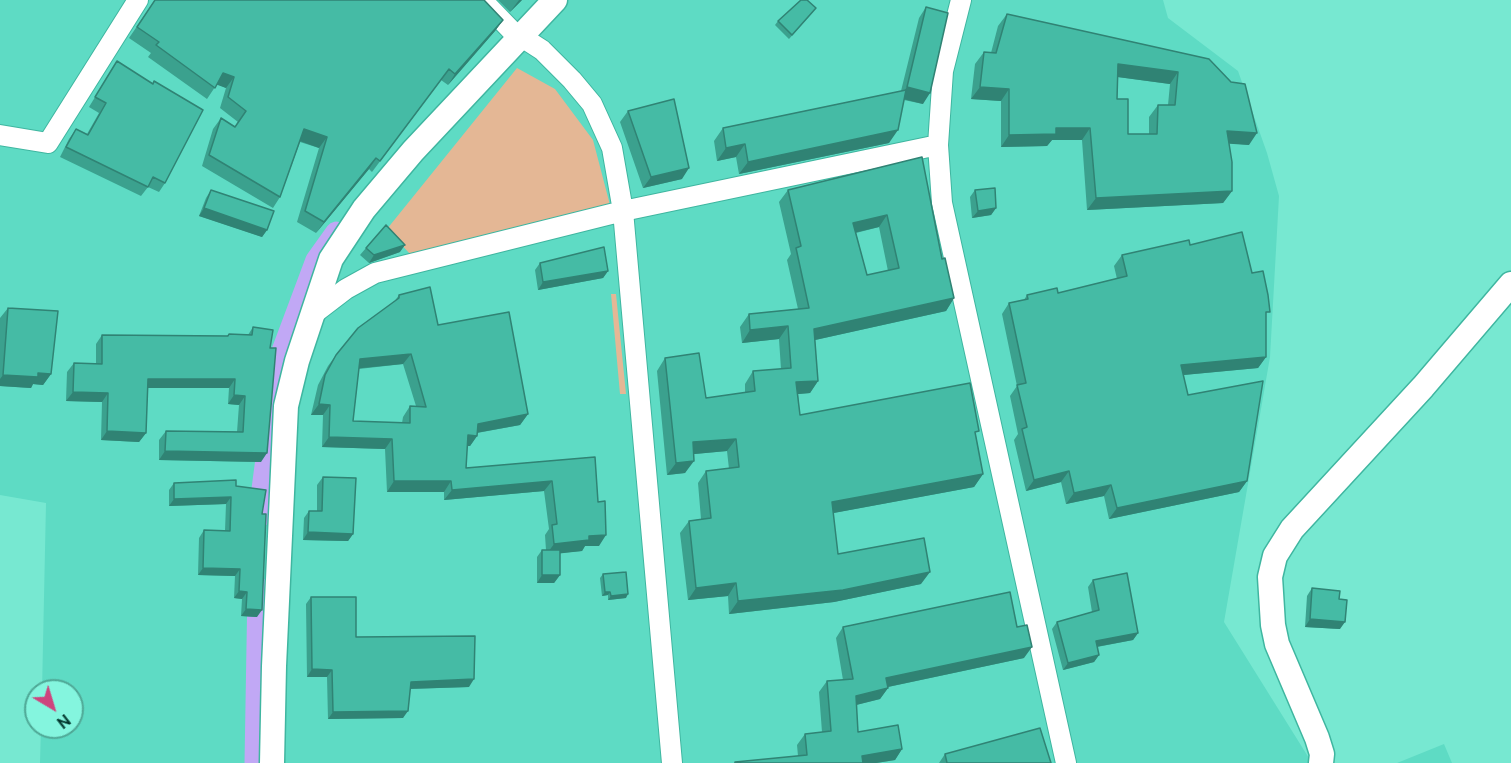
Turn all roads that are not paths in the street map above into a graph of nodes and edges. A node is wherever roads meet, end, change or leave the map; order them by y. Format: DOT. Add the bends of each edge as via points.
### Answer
graph roads {
  1 [pos="138,0"];
  2 [pos="482,0"];
  3 [pos="555,0"];
  4 [pos="961,0"];
  5 [pos="522,36"];
  6 [pos="0,135"];
  7 [pos="938,145"];
  8 [pos="623,211"];
  9 [pos="1511,284"];
  10 [pos="312,315"];
  11 [pos="272,763"];
  12 [pos="672,763"];
  13 [pos="1066,763"];
  14 [pos="1321,763"];
  1 -- 6 [label="street" via="48,143"];
  2 -- 5 [label="street"];
  3 -- 5 [label="street"];
  4 -- 7 [label="street" via="943,71"];
  5 -- 8 [label="street" via="542,50 592,104 612,148"];
  5 -- 10 [label="street" via="468,90 364,209 331,259"];
  7 -- 8 [label="street"];
  7 -- 13 [label="street" via="942,203"];
  8 -- 10 [label="street" via="375,273"];
  8 -- 12 [label="street"];
  9 -- 14 [label="street" via="1423,387 1292,529 1275,556 1270,593 1277,644 1317,738"];
  10 -- 11 [label="street" via="286,406"];
}
